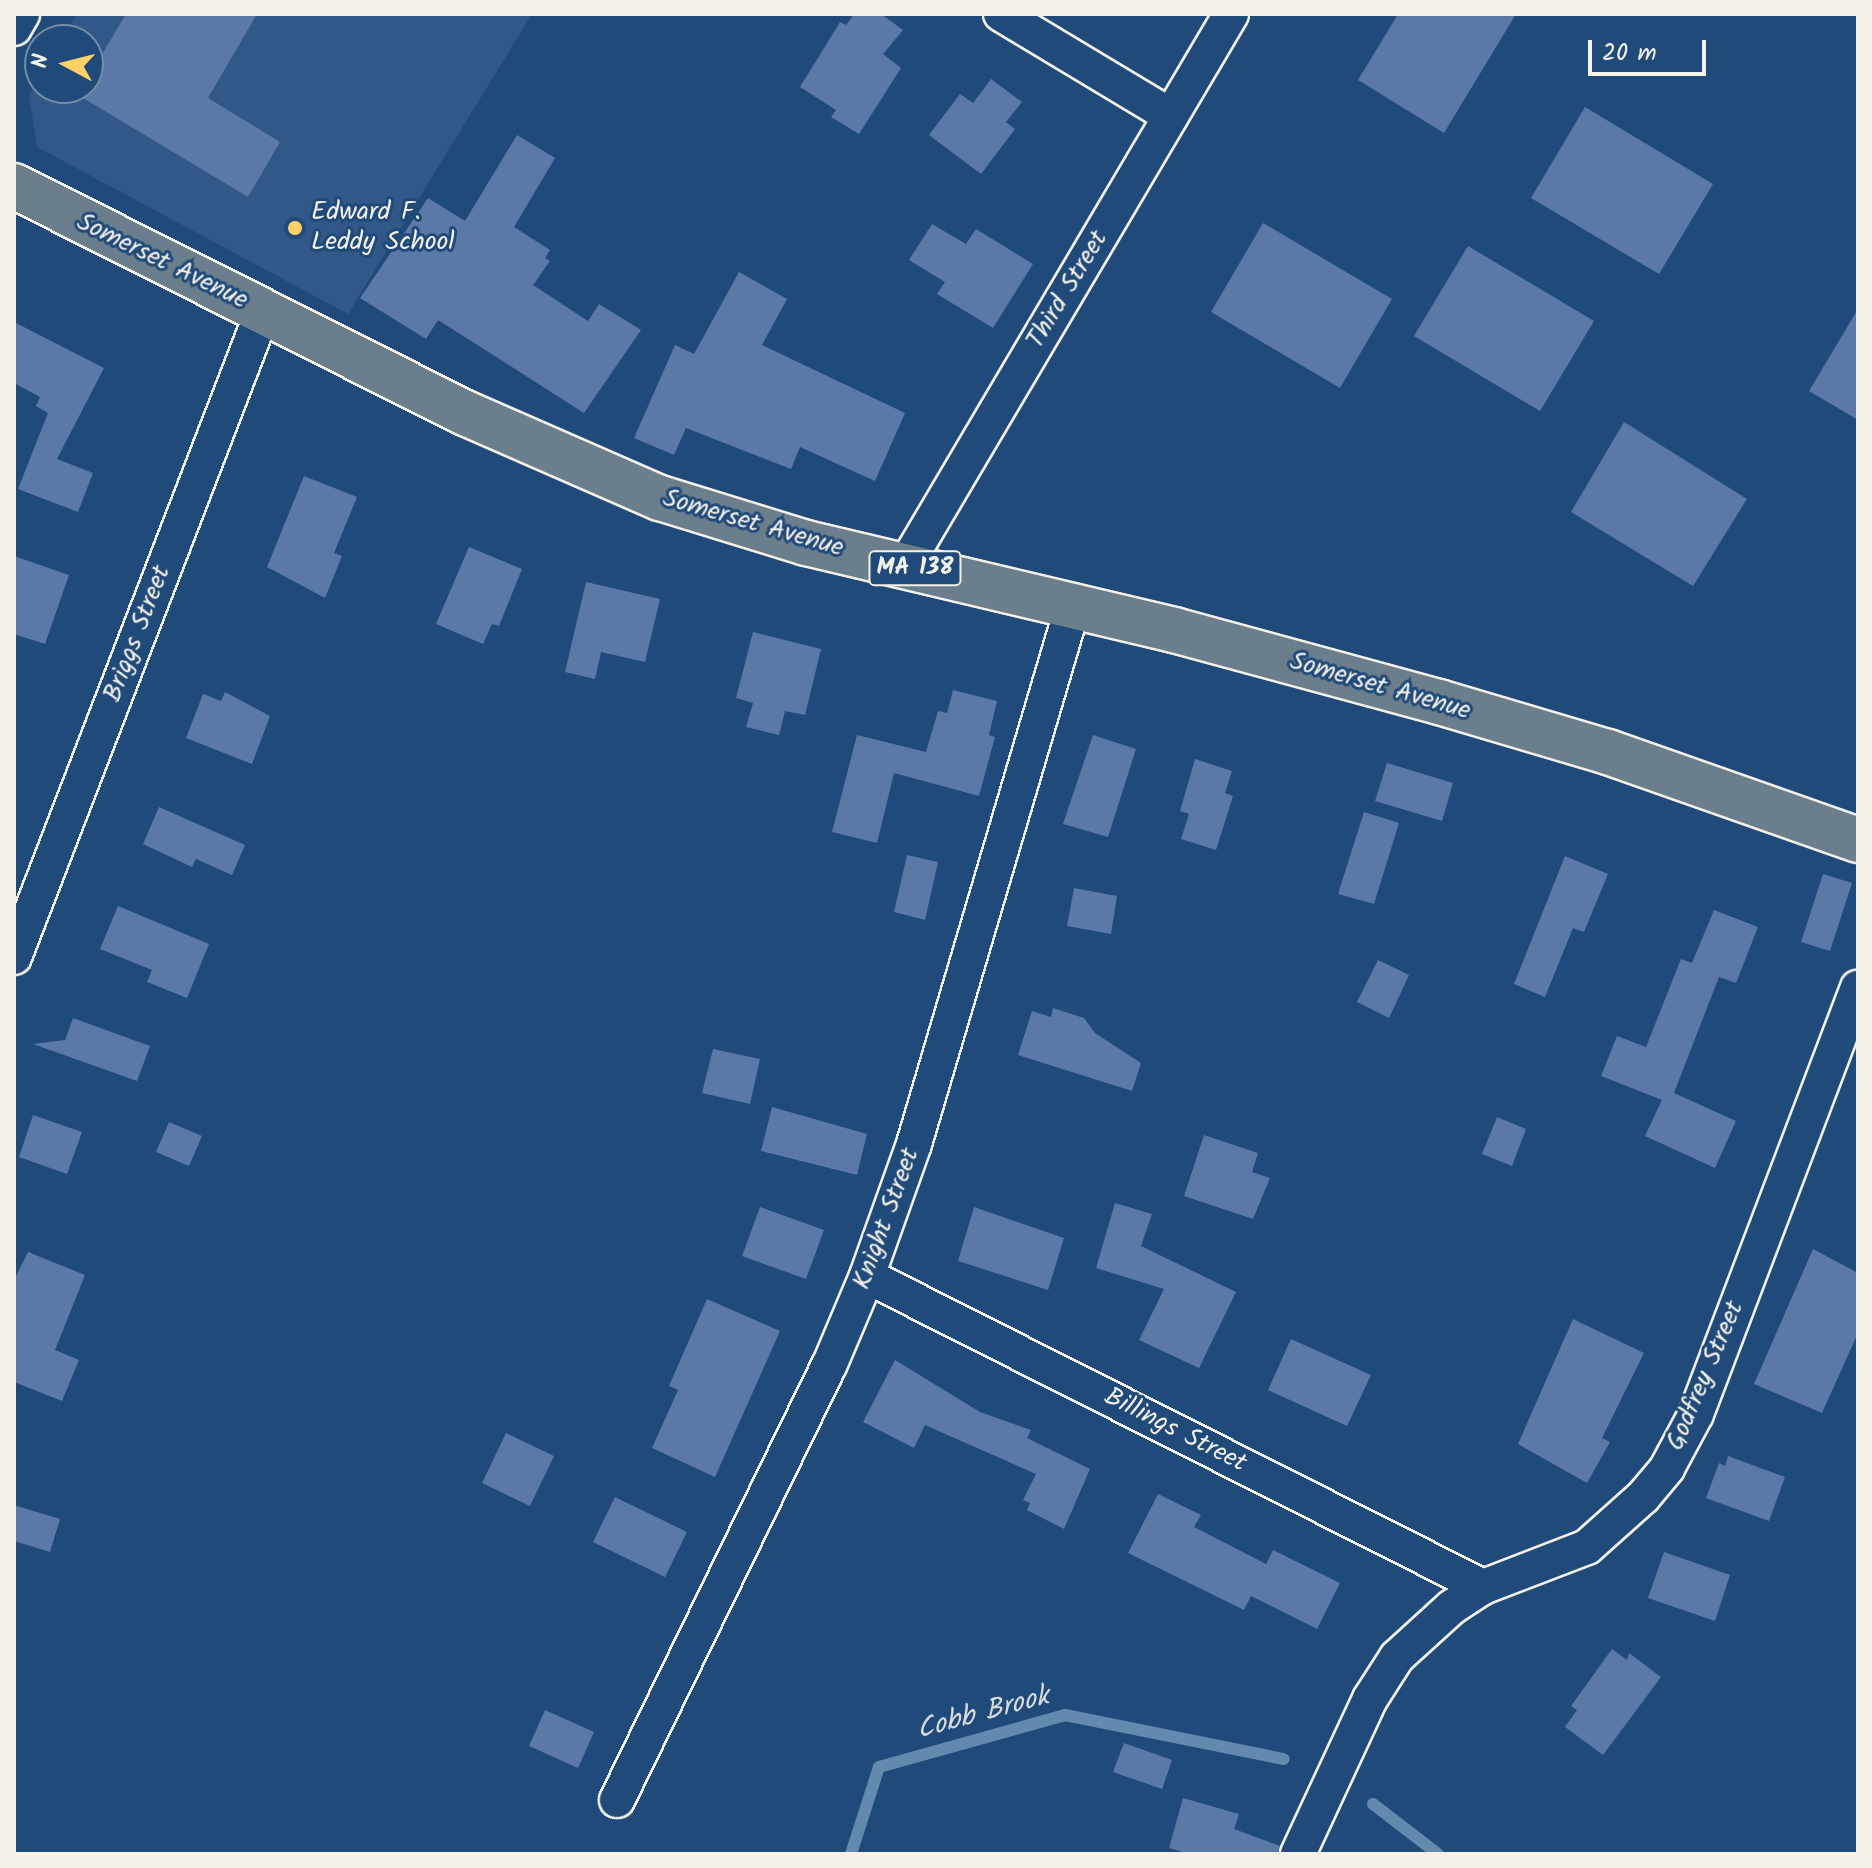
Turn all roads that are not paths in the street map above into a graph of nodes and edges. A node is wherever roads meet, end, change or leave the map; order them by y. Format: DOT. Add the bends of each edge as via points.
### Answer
graph roads {
  1 [pos="22,14"];
  2 [pos="1001,14"];
  3 [pos="1231,14"];
  4 [pos="14,28"];
  5 [pos="1171,116"];
  6 [pos="14,186"];
  7 [pos="263,311"];
  8 [pos="905,566"];
  9 [pos="1073,606"];
  10 [pos="1858,840"];
  11 [pos="14,957"];
  12 [pos="1858,988"];
  13 [pos="867,1276"];
  14 [pos="1483,1587"];
  15 [pos="617,1800"];
  16 [pos="1298,1854"];
  1 -- 4 [label="street"];
  2 -- 5 [label="street"];
  3 -- 5 [label="street, Third Street"];
  5 -- 8 [label="street, Third Street"];
  6 -- 7 [label="main road, Somerset Avenue / MA 138"];
  7 -- 8 [label="main road, Somerset Avenue / MA 138" via="618,481 744,526"];
  7 -- 11 [label="street, Briggs Street"];
  8 -- 9 [label="main road, Somerset Avenue / MA 138"];
  9 -- 10 [label="main road, Somerset Avenue / MA 138" via="1608,752"];
  9 -- 13 [label="street, Knight Street" via="914,1144"];
  12 -- 14 [label="street, Godfrey Street" via="1696,1414 1667,1468 1587,1547"];
  13 -- 14 [label="street, Billings Street"];
  13 -- 15 [label="street, Knight Street" via="829,1366"];
  14 -- 16 [label="street, Godfrey Street" via="1442,1615 1397,1657 1370,1699"];
}
